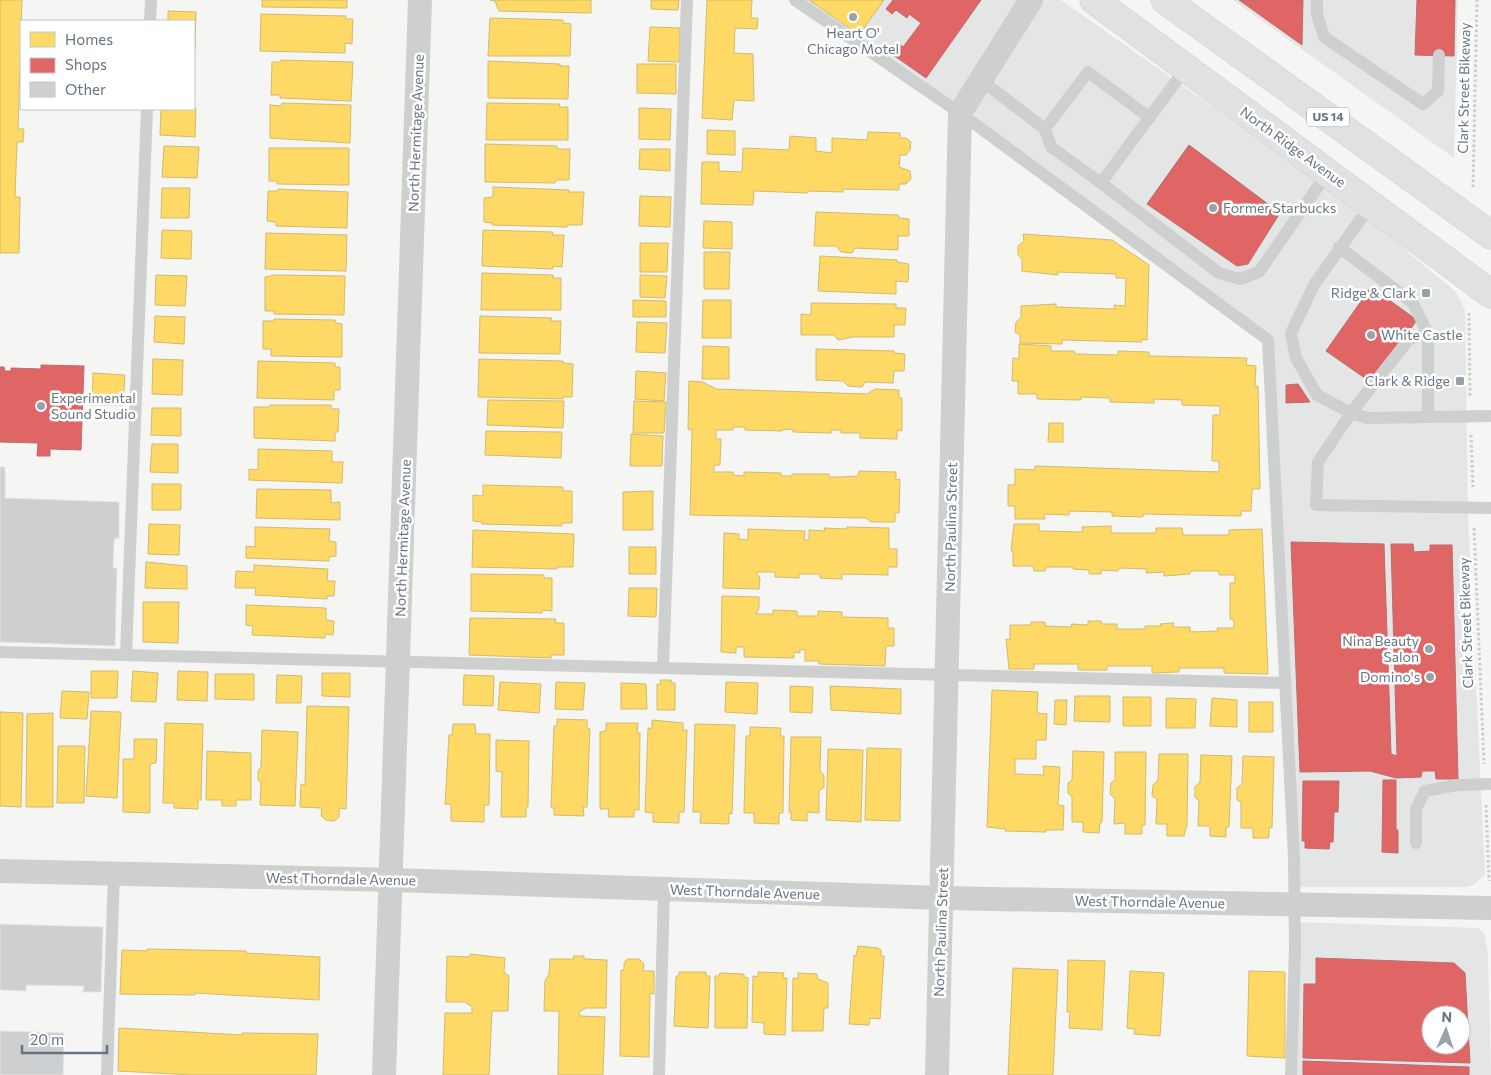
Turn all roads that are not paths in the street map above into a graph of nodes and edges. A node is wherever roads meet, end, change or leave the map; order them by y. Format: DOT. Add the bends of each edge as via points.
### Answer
graph roads {
  1 [pos="151,0"];
  2 [pos="420,0"];
  3 [pos="687,0"];
  4 [pos="795,0"];
  5 [pos="1031,0"];
  6 [pos="1094,0"];
  7 [pos="1165,0"];
  8 [pos="1317,0"];
  9 [pos="150,20"];
  10 [pos="1439,55"];
  11 [pos="1186,68"];
  12 [pos="981,80"];
  13 [pos="146,110"];
  14 [pos="960,113"];
  15 [pos="1150,118"];
  16 [pos="1046,129"];
  17 [pos="1328,172"];
  18 [pos="1101,183"];
  19 [pos="1373,206"];
  20 [pos="1491,235"];
  21 [pos="1340,247"];
  22 [pos="1491,294"];
  23 [pos="1428,334"];
  24 [pos="1351,413"];
  25 [pos="1491,416"];
  26 [pos="1428,417"];
  27 [pos="1491,508"];
  28 [pos="0,652"];
  29 [pos="126,655"];
  30 [pos="399,662"];
  31 [pos="663,668"];
  32 [pos="948,675"];
  33 [pos="1284,683"];
  34 [pos="1488,784"];
  35 [pos="1416,843"];
  36 [pos="0,871"];
  37 [pos="114,874"];
  38 [pos="392,880"];
  39 [pos="664,889"];
  40 [pos="942,898"];
  41 [pos="1294,905"];
  42 [pos="1490,908"];
  43 [pos="107,1075"];
  44 [pos="384,1075"];
  45 [pos="659,1075"];
  46 [pos="937,1075"];
  47 [pos="1290,1075"];
  1 -- 9 [label="lane"];
  2 -- 30 [label="street, North Hermitage Avenue"];
  3 -- 31 [label="lane"];
  4 -- 14 [label="lane"];
  5 -- 12 [label="street"];
  6 -- 11 [label="main road, North Ridge Avenue"];
  7 -- 20 [label="main road, US 14"];
  8 -- 10 [label="lane" via="1317,15 1324,36 1423,104 1438,90"];
  11 -- 15 [label="lane"];
  11 -- 17 [label="main road, North Ridge Avenue"];
  12 -- 14 [label="street"];
  12 -- 16 [label="lane"];
  13 -- 29 [label="lane"];
  14 -- 32 [label="street, North Paulina Street"];
  14 -- 33 [label="lane" via="1268,340"];
  15 -- 16 [label="lane" via="1088,72"];
  15 -- 18 [label="lane"];
  16 -- 18 [label="lane" via="1051,147"];
  17 -- 18 [label="lane" via="1259,272 1240,280 1219,273"];
  17 -- 19 [label="main road, North Ridge Avenue"];
  19 -- 21 [label="lane"];
  19 -- 22 [label="main road, North Ridge Avenue"];
  21 -- 23 [label="lane" via="1413,303"];
  21 -- 24 [label="lane" via="1314,285 1291,333 1296,358 1317,395"];
  23 -- 24 [label="lane" via="1409,339"];
  23 -- 26 [label="lane"];
  24 -- 26 [label="lane" via="1367,418"];
  24 -- 27 [label="lane" via="1318,462 1316,505"];
  25 -- 26 [label="lane"];
  28 -- 29 [label="lane"];
  29 -- 30 [label="lane"];
  30 -- 31 [label="lane"];
  30 -- 38 [label="street, North Hermitage Avenue"];
  31 -- 32 [label="lane"];
  32 -- 33 [label="lane"];
  32 -- 40 [label="street, North Paulina Street"];
  33 -- 41 [label="lane"];
  34 -- 35 [label="lane" via="1425,791 1416,810"];
  36 -- 37 [label="street, West Thorndale Avenue"];
  37 -- 38 [label="street, West Thorndale Avenue"];
  37 -- 43 [label="lane"];
  38 -- 39 [label="street, West Thorndale Avenue"];
  38 -- 44 [label="street, North Hermitage Avenue"];
  39 -- 40 [label="street, West Thorndale Avenue"];
  39 -- 45 [label="lane"];
  40 -- 41 [label="street, West Thorndale Avenue"];
  40 -- 46 [label="street, North Paulina Street"];
  41 -- 42 [label="street, West Thorndale Avenue"];
  41 -- 47 [label="lane"];
}
